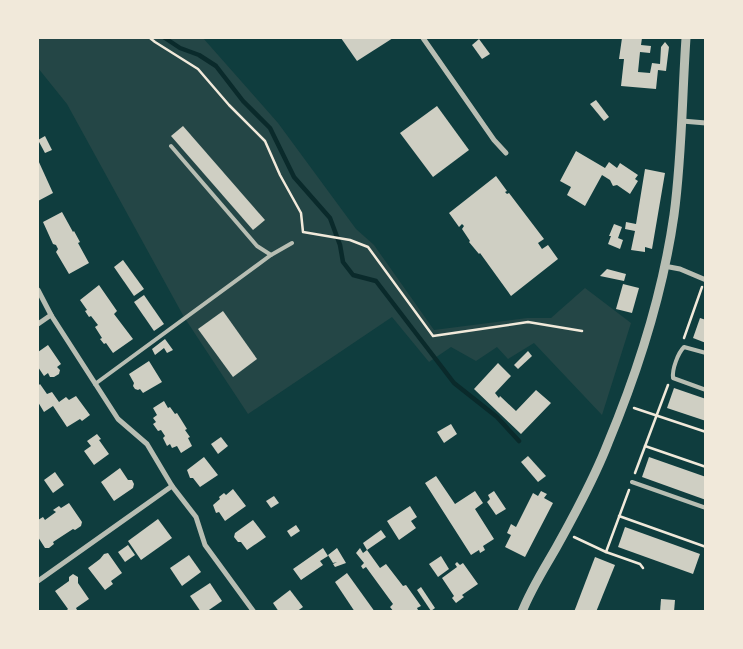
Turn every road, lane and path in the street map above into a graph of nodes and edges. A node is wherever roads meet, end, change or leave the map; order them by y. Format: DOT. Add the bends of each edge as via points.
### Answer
graph roads {
  1 [pos="150,38"];
  2 [pos="423,38"];
  3 [pos="686,38"];
  4 [pos="682,121"];
  5 [pos="706,123"];
  6 [pos="171,146"];
  7 [pos="506,153"];
  8 [pos="292,243"];
  9 [pos="271,256"];
  10 [pos="664,266"];
  11 [pos="705,280"];
  12 [pos="38,290"];
  13 [pos="51,315"];
  14 [pos="38,324"];
  15 [pos="582,331"];
  16 [pos="684,347"];
  17 [pos="706,353"];
  18 [pos="673,378"];
  19 [pos="95,384"];
  20 [pos="706,390"];
  21 [pos="623,404"];
  22 [pos="656,415"];
  23 [pos="706,432"];
  24 [pos="645,446"];
  25 [pos="706,467"];
  26 [pos="632,482"];
  27 [pos="172,486"];
  28 [pos="706,508"];
  29 [pos="619,516"];
  30 [pos="564,532"];
  31 [pos="706,547"];
  32 [pos="606,552"];
  33 [pos="643,568"];
  34 [pos="38,581"];
  35 [pos="254,612"];
  36 [pos="522,612"];
  1 -- 15 [label="path" via="198,69 266,141 301,213 303,232 368,246 433,336 528,322"];
  2 -- 7 [label="street"];
  3 -- 4 [label="street"];
  4 -- 5 [label="street"];
  4 -- 10 [label="street" via="676,197"];
  6 -- 9 [label="lane" via="257,246"];
  8 -- 9 [label="lane"];
  9 -- 19 [label="lane"];
  10 -- 11 [label="street" via="680,268"];
  10 -- 21 [label="street"];
  11 -- 16 [label="path" via="683,341"];
  12 -- 13 [label="street"];
  13 -- 14 [label="street"];
  13 -- 19 [label="street"];
  16 -- 17 [label="lane"];
  16 -- 18 [label="lane" via="672,373"];
  18 -- 20 [label="lane"];
  18 -- 22 [label="path"];
  19 -- 27 [label="street" via="118,419 147,444"];
  21 -- 22 [label="path"];
  21 -- 30 [label="street" via="600,463"];
  22 -- 23 [label="path"];
  22 -- 24 [label="path"];
  24 -- 25 [label="path"];
  24 -- 26 [label="path"];
  26 -- 28 [label="lane"];
  26 -- 29 [label="path"];
  27 -- 34 [label="street"];
  27 -- 35 [label="street" via="196,516 205,546"];
  29 -- 31 [label="path"];
  29 -- 32 [label="path"];
  30 -- 32 [label="path"];
  30 -- 36 [label="street"];
  32 -- 33 [label="path"];
}
